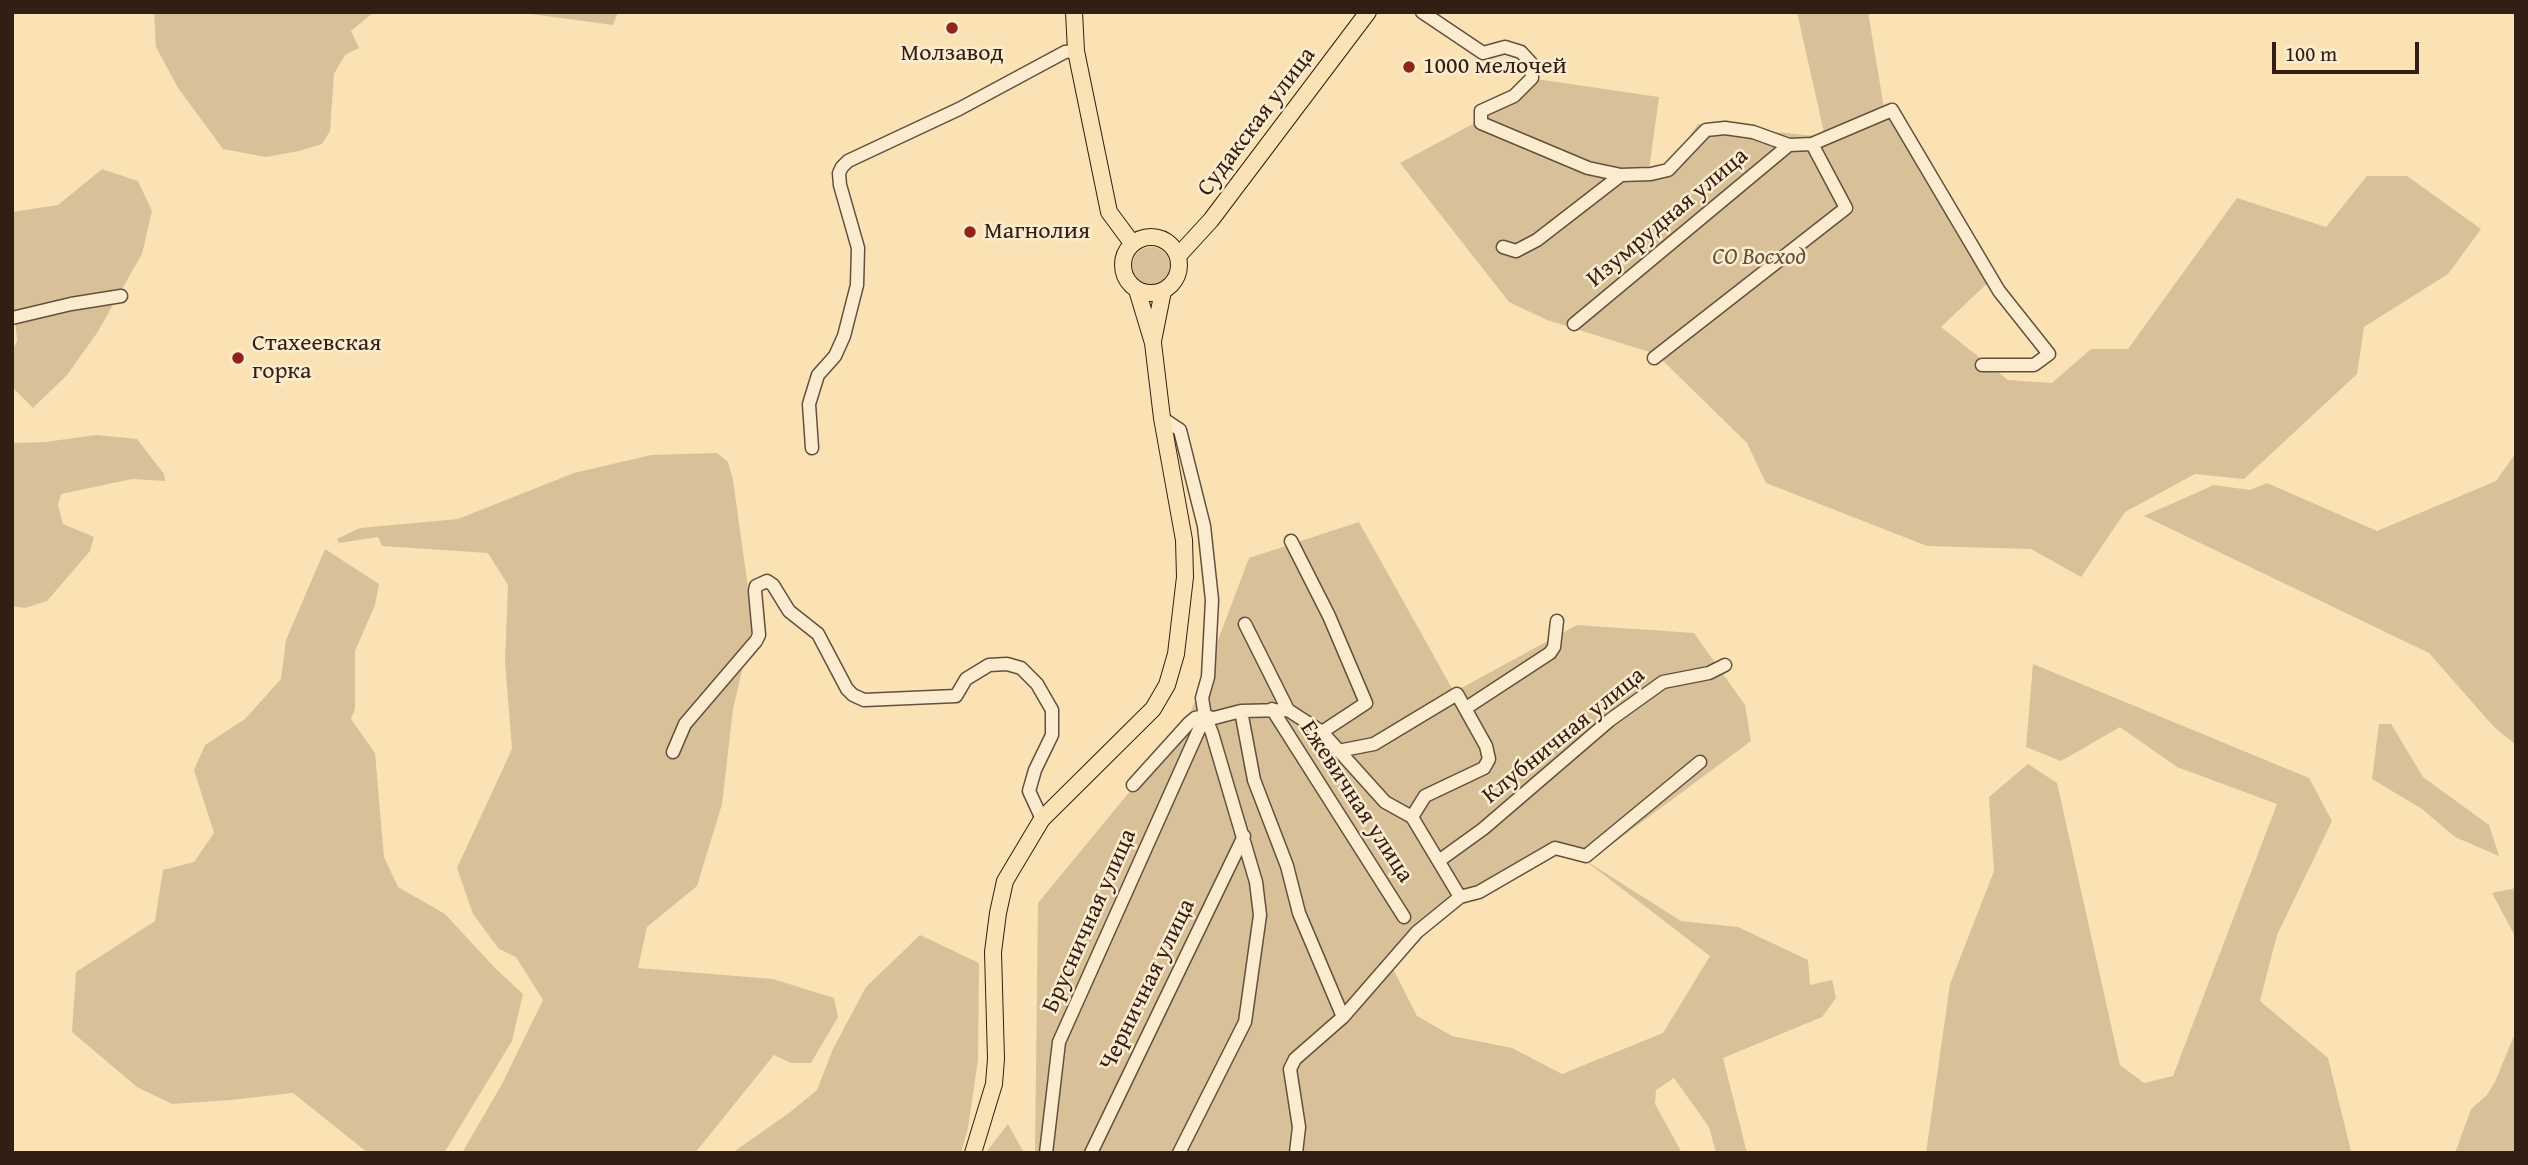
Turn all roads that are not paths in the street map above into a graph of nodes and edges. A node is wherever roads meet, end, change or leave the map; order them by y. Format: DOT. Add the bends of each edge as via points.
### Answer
graph roads {
  1 [pos="1074,12"];
  2 [pos="1368,12"];
  3 [pos="1422,12"];
  4 [pos="1076,51"];
  5 [pos="1812,144"];
  6 [pos="1789,145"];
  7 [pos="1621,175"];
  8 [pos="1132,243"];
  9 [pos="1503,247"];
  10 [pos="1178,256"];
  11 [pos="1137,290"];
  12 [pos="1163,291"];
  13 [pos="121,296"];
  14 [pos="12,318"];
  15 [pos="1574,324"];
  16 [pos="1153,343"];
  17 [pos="1654,358"];
  18 [pos="1982,365"];
  19 [pos="1162,418"];
  20 [pos="811,448"];
  21 [pos="1291,541"];
  22 [pos="1557,621"];
  23 [pos="1245,624"];
  24 [pos="1725,665"];
  25 [pos="1466,708"];
  26 [pos="1272,709"];
  27 [pos="1288,710"];
  28 [pos="1241,711"];
  29 [pos="1205,716"];
  30 [pos="1322,732"];
  31 [pos="1338,751"];
  32 [pos="673,752"];
  33 [pos="1700,762"];
  34 [pos="1133,785"];
  35 [pos="1412,817"];
  36 [pos="1042,819"];
  37 [pos="1244,836"];
  38 [pos="1440,860"];
  39 [pos="1460,897"];
  40 [pos="1404,917"];
  41 [pos="1343,1017"];
  42 [pos="973,1153"];
  43 [pos="1046,1153"];
  44 [pos="1091,1153"];
  45 [pos="1179,1153"];
  46 [pos="1296,1153"];
  1 -- 4 [label="main road"];
  2 -- 10 [label="main road, Судакская улица" via="1211,220"];
  3 -- 7 [label="street" via="1483,53 1505,47 1521,52 1532,64 1532,78 1514,96 1481,111 1481,123 1588,167"];
  4 -- 8 [label="main road" via="1110,212"];
  4 -- 20 [label="street" via="1065,52 842,167 840,185 858,248 857,285 844,336 835,356 818,375 809,404"];
  5 -- 6 [label="street"];
  5 -- 17 [label="street" via="1846,208"];
  5 -- 18 [label="street" via="1892,110 1999,291 2049,354 2034,365"];
  6 -- 7 [label="street" via="1754,132 1706,130 1668,170"];
  6 -- 15 [label="street, Изумрудная улица"];
  7 -- 9 [label="street" via="1537,240 1516,251"];
  8 -- 10 [label="main road" via="1149,237 1167,242"];
  8 -- 11 [label="main road" via="1123,259 1125,277"];
  10 -- 12 [label="main road" via="1174,282"];
  11 -- 12 [label="main road"];
  11 -- 16 [label="main road"];
  12 -- 16 [label="main road"];
  13 -- 14 [label="street"];
  16 -- 19 [label="main road"];
  19 -- 29 [label="street" via="1180,430 1204,526 1212,600 1208,677 1202,698"];
  19 -- 36 [label="main road" via="1179,506 1185,577 1176,654 1167,685 1153,709"];
  21 -- 30 [label="street" via="1366,703"];
  22 -- 25 [label="street" via="1550,653"];
  23 -- 27 [label="street"];
  24 -- 38 [label="street, Клубничная улица" via="1663,682"];
  25 -- 31 [label="street" via="1457,694 1374,744"];
  25 -- 35 [label="street" via="1489,759 1484,768 1425,796"];
  26 -- 27 [label="street"];
  26 -- 28 [label="street"];
  26 -- 40 [label="street, Ежевичная улица"];
  27 -- 30 [label="street"];
  28 -- 29 [label="street"];
  28 -- 41 [label="street" via="1254,780 1287,866 1299,913"];
  29 -- 34 [label="street" via="1189,723"];
  29 -- 37 [label="street"];
  29 -- 43 [label="street, Брусничная улица" via="1059,1042"];
  30 -- 31 [label="street"];
  31 -- 35 [label="street" via="1385,802"];
  32 -- 36 [label="street" via="685,724 756,641 755,591 767,581 789,611 818,634 853,695 864,700 956,696 966,679 989,665 1021,668 1052,710 1052,735 1029,791"];
  33 -- 39 [label="street" via="1586,856 1555,848 1479,892"];
  35 -- 38 [label="street"];
  36 -- 42 [label="main road" via="1005,881 998,913 993,952 994,1084"];
  37 -- 44 [label="street, Черничная улица"];
  37 -- 45 [label="street" via="1260,915 1245,1022"];
  38 -- 39 [label="street"];
  39 -- 41 [label="street" via="1416,932"];
  41 -- 46 [label="street" via="1295,1059 1290,1069 1298,1127"];
}
